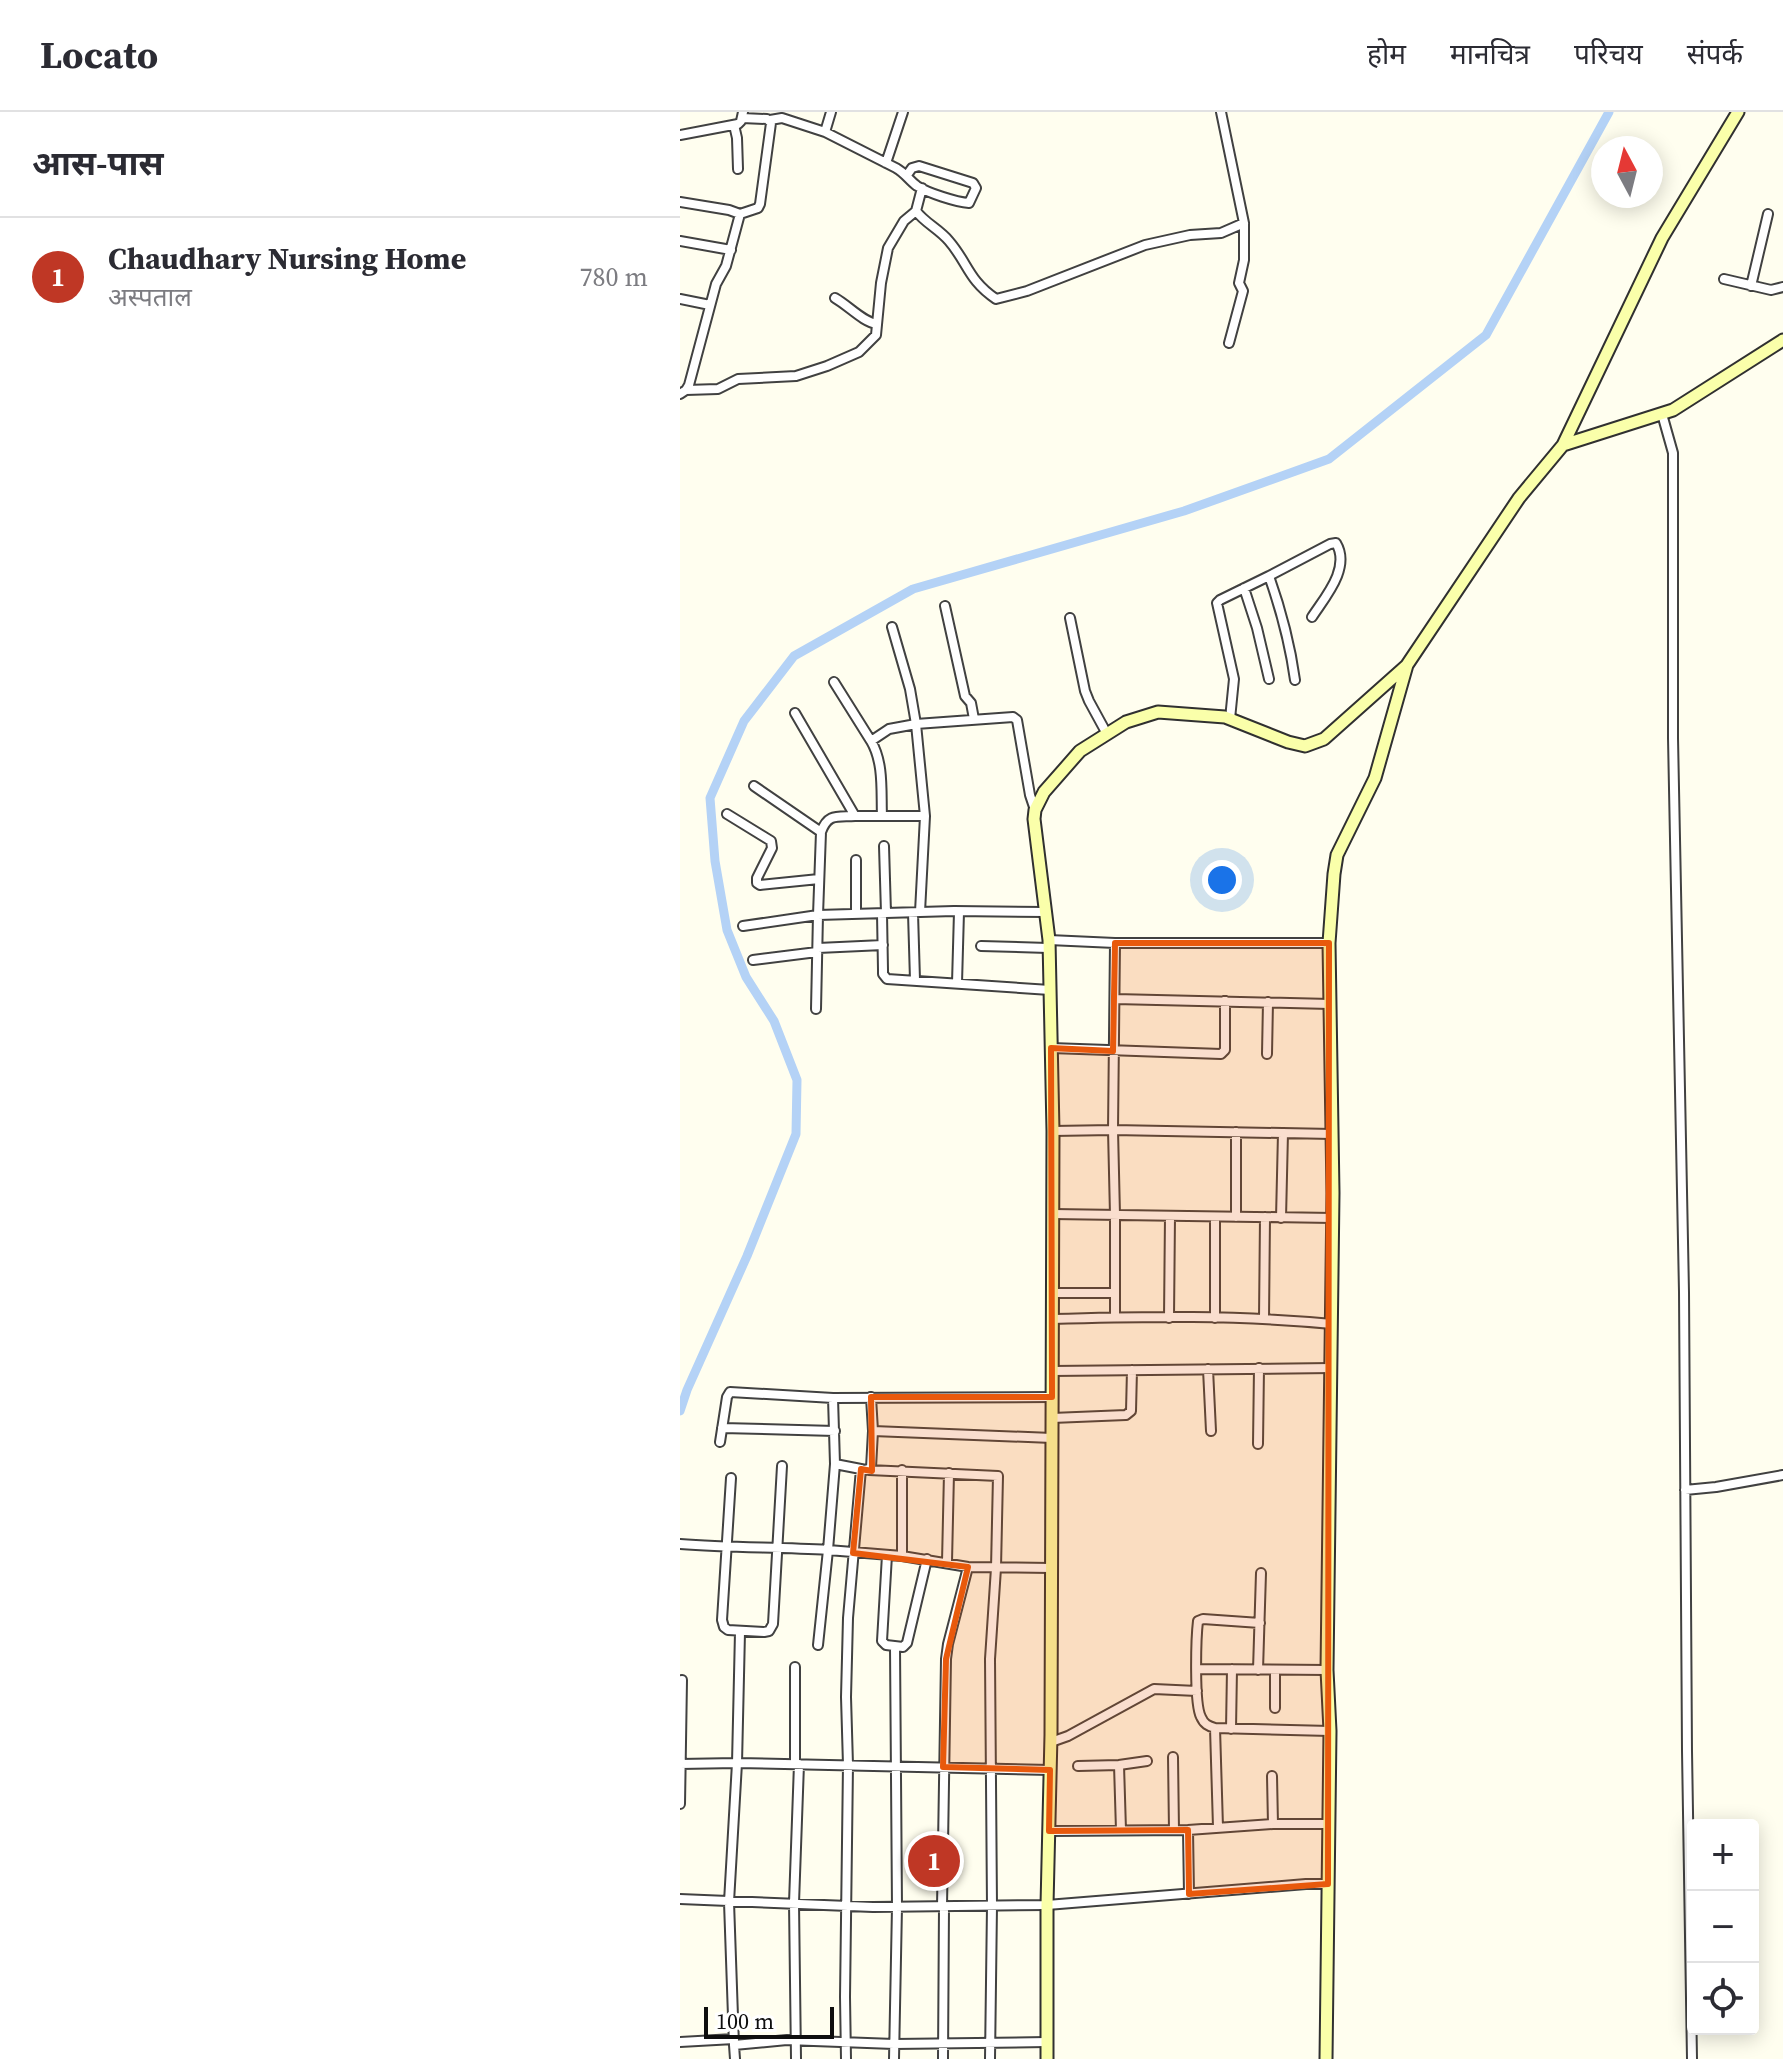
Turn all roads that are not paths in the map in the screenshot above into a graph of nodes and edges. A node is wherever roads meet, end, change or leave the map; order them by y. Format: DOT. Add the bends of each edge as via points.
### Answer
graph roads {
  1 [pos="831,112"];
  2 [pos="903,112"];
  3 [pos="1221,112"];
  4 [pos="1738,112"];
  5 [pos="742,115"];
  6 [pos="770,120"];
  7 [pos="734,125"];
  8 [pos="825,132"];
  9 [pos="680,135"];
  10 [pos="886,163"];
  11 [pos="738,169"];
  12 [pos="907,175"];
  13 [pos="922,188"];
  14 [pos="680,202"];
  15 [pos="916,211"];
  16 [pos="740,214"];
  17 [pos="1768,214"];
  18 [pos="1244,223"];
  19 [pos="680,241"];
  20 [pos="731,250"];
  21 [pos="1724,279"];
  22 [pos="1751,286"];
  23 [pos="1783,287"];
  24 [pos="835,298"];
  25 [pos="680,299"];
  26 [pos="710,305"];
  27 [pos="877,324"];
  28 [pos="1783,340"];
  29 [pos="1229,343"];
  30 [pos="683,392"];
  31 [pos="1662,414"];
  32 [pos="1563,445"];
  33 [pos="1269,576"];
  34 [pos="1244,588"];
  35 [pos="945,606"];
  36 [pos="1312,617"];
  37 [pos="1070,618"];
  38 [pos="892,627"];
  39 [pos="1407,665"];
  40 [pos="1269,679"];
  41 [pos="1295,680"];
  42 [pos="834,682"];
  43 [pos="795,713"];
  44 [pos="974,719"];
  45 [pos="1230,719"];
  46 [pos="916,724"];
  47 [pos="1107,734"];
  48 [pos="871,741"];
  49 [pos="754,786"];
  50 [pos="1035,810"];
  51 [pos="727,814"];
  52 [pos="855,816"];
  53 [pos="882,816"];
  54 [pos="925,816"];
  55 [pos="821,832"];
  56 [pos="884,846"];
  57 [pos="856,860"];
  58 [pos="819,879"];
  59 [pos="917,912"];
  60 [pos="959,912"];
  61 [pos="1045,912"];
  62 [pos="856,914"];
  63 [pos="884,914"];
  64 [pos="818,915"];
  65 [pos="743,926"];
  66 [pos="1115,943"];
  67 [pos="1329,943"];
  68 [pos="1048,944"];
  69 [pos="883,945"];
  70 [pos="981,946"];
  71 [pos="818,950"];
  72 [pos="753,960"];
  73 [pos="915,980"];
  74 [pos="957,983"];
  75 [pos="1050,990"];
  76 [pos="1115,999"];
  77 [pos="1225,1001"];
  78 [pos="1268,1002"];
  79 [pos="1330,1004"];
  80 [pos="816,1009"];
  81 [pos="1051,1048"];
  82 [pos="1113,1051"];
  83 [pos="1267,1054"];
  84 [pos="1113,1130"];
  85 [pos="1053,1131"];
  86 [pos="1236,1132"];
  87 [pos="1283,1133"];
  88 [pos="1332,1134"];
  89 [pos="1053,1214"];
  90 [pos="1115,1215"];
  91 [pos="1170,1216"];
  92 [pos="1215,1217"];
  93 [pos="1236,1217"];
  94 [pos="1265,1217"];
  95 [pos="1281,1218"];
  96 [pos="1333,1218"];
  97 [pos="1052,1293"];
  98 [pos="1115,1293"];
  99 [pos="1115,1317"];
  100 [pos="1169,1318"];
  101 [pos="1215,1318"];
  102 [pos="1052,1319"];
  103 [pos="1264,1319"];
  104 [pos="1332,1324"];
  105 [pos="1259,1368"];
  106 [pos="1332,1368"];
  107 [pos="1208,1369"];
  108 [pos="1132,1370"];
  109 [pos="1052,1371"];
  110 [pos="871,1397"];
  111 [pos="1052,1397"];
  112 [pos="833,1398"];
  113 [pos="1052,1418"];
  114 [pos="722,1428"];
  115 [pos="835,1431"];
  116 [pos="873,1431"];
  117 [pos="1211,1431"];
  118 [pos="1052,1438"];
  119 [pos="720,1442"];
  120 [pos="1258,1444"];
  121 [pos="835,1464"];
  122 [pos="782,1466"];
  123 [pos="865,1470"];
  124 [pos="902,1470"];
  125 [pos="949,1473"];
  126 [pos="1783,1475"];
  127 [pos="731,1478"];
  128 [pos="1685,1490"];
  129 [pos="680,1544"];
  130 [pos="727,1548"];
  131 [pos="777,1548"];
  132 [pos="828,1550"];
  133 [pos="853,1553"];
  134 [pos="887,1555"];
  135 [pos="902,1556"];
  136 [pos="927,1559"];
  137 [pos="947,1562"];
  138 [pos="968,1567"];
  139 [pos="996,1568"];
  140 [pos="1051,1568"];
  141 [pos="1261,1573"];
  142 [pos="1260,1623"];
  143 [pos="740,1632"];
  144 [pos="818,1645"];
  145 [pos="895,1647"];
  146 [pos="795,1667"];
  147 [pos="1198,1669"];
  148 [pos="1232,1669"];
  149 [pos="1258,1670"];
  150 [pos="1275,1670"];
  151 [pos="1327,1670"];
  152 [pos="682,1680"];
  153 [pos="1197,1691"];
  154 [pos="1275,1708"];
  155 [pos="1215,1728"];
  156 [pos="1231,1729"];
  157 [pos="1330,1731"];
  158 [pos="1051,1742"];
  159 [pos="1173,1757"];
  160 [pos="1147,1761"];
  161 [pos="737,1763"];
  162 [pos="681,1764"];
  163 [pos="797,1764"];
  164 [pos="848,1765"];
  165 [pos="1119,1765"];
  166 [pos="895,1766"];
  167 [pos="1078,1766"];
  168 [pos="943,1767"];
  169 [pos="990,1768"];
  170 [pos="1050,1770"];
  171 [pos="1272,1776"];
  172 [pos="680,1804"];
  173 [pos="1273,1824"];
  174 [pos="1329,1824"];
  175 [pos="1218,1827"];
  176 [pos="1121,1830"];
  177 [pos="1174,1830"];
  178 [pos="1188,1830"];
  179 [pos="1049,1831"];
  180 [pos="1328,1884"];
  181 [pos="1189,1894"];
  182 [pos="680,1899"];
  183 [pos="729,1902"];
  184 [pos="794,1903"];
  185 [pos="1047,1905"];
  186 [pos="846,1906"];
  187 [pos="992,1906"];
  188 [pos="897,1907"];
  189 [pos="943,1907"];
  190 [pos="796,2041"];
  191 [pos="680,2042"];
  192 [pos="734,2042"];
  193 [pos="1047,2042"];
  194 [pos="846,2043"];
  195 [pos="894,2044"];
  196 [pos="943,2044"];
  197 [pos="990,2044"];
  198 [pos="735,2059"];
  199 [pos="796,2059"];
  200 [pos="846,2059"];
  201 [pos="894,2059"];
  202 [pos="943,2059"];
  203 [pos="990,2059"];
  204 [pos="1047,2059"];
  205 [pos="1326,2059"];
  206 [pos="1692,2059"];
  1 -- 8 [label="street"];
  2 -- 10 [label="street"];
  3 -- 18 [label="street"];
  4 -- 32 [label="street" via="1662,238"];
  5 -- 6 [label="street"];
  5 -- 7 [label="street"];
  6 -- 8 [label="street" via="782,118"];
  6 -- 16 [label="street" via="760,204"];
  7 -- 9 [label="street"];
  7 -- 11 [label="street"];
  8 -- 10 [label="street"];
  10 -- 12 [label="street"];
  12 -- 13 [label="street"];
  12 -- 13 [label="street" via="919,166 976,185 972,200 965,203"];
  13 -- 15 [label="street"];
  14 -- 16 [label="street"];
  15 -- 18 [label="street" via="951,243 969,274 996,299 1145,245 1221,233"];
  15 -- 27 [label="street" via="888,248"];
  16 -- 20 [label="street"];
  17 -- 22 [label="street"];
  18 -- 29 [label="street" via="1239,283 1243,291"];
  19 -- 20 [label="street"];
  20 -- 26 [label="street"];
  21 -- 22 [label="street"];
  22 -- 23 [label="street"];
  24 -- 27 [label="street" via="866,322"];
  25 -- 26 [label="street"];
  26 -- 30 [label="street"];
  27 -- 30 [label="street" via="873,340 859,352 827,366 796,376 738,379 718,389"];
  28 -- 31 [label="street"];
  31 -- 32 [label="street"];
  31 -- 128 [label="street" via="1673,453"];
  32 -- 39 [label="street" via="1519,498"];
  33 -- 34 [label="street"];
  33 -- 36 [label="street" via="1336,543 1341,558 1338,574"];
  33 -- 41 [label="street"];
  34 -- 40 [label="street"];
  34 -- 45 [label="street" via="1217,603 1234,679"];
  35 -- 44 [label="street"];
  37 -- 47 [label="street" via="1085,691"];
  38 -- 46 [label="street"];
  39 -- 45 [label="street" via="1324,739 1305,746"];
  39 -- 67 [label="street" via="1375,778 1337,855"];
  42 -- 48 [label="street"];
  43 -- 52 [label="street"];
  44 -- 46 [label="street"];
  44 -- 50 [label="street" via="1017,720"];
  45 -- 47 [label="street" via="1158,712"];
  46 -- 48 [label="street" via="889,729"];
  46 -- 54 [label="street"];
  47 -- 50 [label="street" via="1080,751"];
  48 -- 53 [label="street" via="879,758"];
  49 -- 55 [label="street"];
  50 -- 61 [label="street"];
  51 -- 58 [label="street" via="771,841 757,883"];
  52 -- 53 [label="street"];
  52 -- 55 [label="street" via="832,817"];
  53 -- 54 [label="street"];
  54 -- 59 [label="street"];
  55 -- 58 [label="street"];
  56 -- 63 [label="street"];
  57 -- 62 [label="street"];
  58 -- 64 [label="street"];
  59 -- 60 [label="street"];
  59 -- 63 [label="street"];
  59 -- 73 [label="street"];
  60 -- 61 [label="street"];
  60 -- 74 [label="street"];
  61 -- 68 [label="street"];
  62 -- 63 [label="street"];
  62 -- 64 [label="street"];
  63 -- 69 [label="street"];
  64 -- 65 [label="street"];
  64 -- 71 [label="street"];
  66 -- 67 [label="street"];
  66 -- 68 [label="street"];
  66 -- 76 [label="street"];
  67 -- 79 [label="street"];
  68 -- 70 [label="street"];
  68 -- 75 [label="street"];
  69 -- 71 [label="street"];
  69 -- 73 [label="street" via="885,977"];
  71 -- 72 [label="street"];
  71 -- 80 [label="street"];
  73 -- 74 [label="street"];
  74 -- 75 [label="street"];
  75 -- 81 [label="street"];
  76 -- 77 [label="street"];
  76 -- 82 [label="street"];
  77 -- 78 [label="street"];
  77 -- 82 [label="street" via="1224,1053"];
  78 -- 79 [label="street"];
  78 -- 83 [label="street"];
  79 -- 88 [label="street"];
  81 -- 82 [label="street"];
  81 -- 85 [label="street"];
  82 -- 84 [label="street"];
  84 -- 85 [label="street"];
  84 -- 86 [label="street"];
  84 -- 90 [label="street"];
  85 -- 89 [label="street"];
  86 -- 87 [label="street"];
  86 -- 93 [label="street"];
  87 -- 88 [label="street"];
  87 -- 95 [label="street"];
  88 -- 96 [label="street"];
  89 -- 90 [label="street"];
  89 -- 97 [label="street"];
  90 -- 91 [label="street"];
  90 -- 98 [label="street"];
  91 -- 92 [label="street"];
  91 -- 100 [label="street"];
  92 -- 93 [label="street"];
  92 -- 101 [label="street"];
  93 -- 94 [label="street"];
  94 -- 95 [label="street"];
  94 -- 103 [label="street"];
  95 -- 96 [label="street"];
  96 -- 104 [label="street"];
  97 -- 98 [label="street"];
  97 -- 102 [label="street"];
  98 -- 99 [label="street"];
  99 -- 100 [label="street"];
  99 -- 102 [label="street"];
  100 -- 101 [label="street"];
  101 -- 103 [label="street"];
  102 -- 109 [label="street"];
  103 -- 104 [label="street"];
  104 -- 106 [label="street"];
  105 -- 106 [label="street"];
  105 -- 107 [label="street"];
  105 -- 120 [label="street"];
  106 -- 151 [label="street"];
  107 -- 108 [label="street"];
  107 -- 117 [label="street"];
  108 -- 109 [label="street"];
  108 -- 113 [label="street" via="1131,1411 1126,1415"];
  109 -- 111 [label="street"];
  110 -- 111 [label="street"];
  110 -- 112 [label="street"];
  110 -- 116 [label="street"];
  111 -- 113 [label="street"];
  112 -- 114 [label="street" via="730,1392"];
  112 -- 115 [label="street"];
  113 -- 118 [label="street"];
  114 -- 115 [label="street"];
  114 -- 119 [label="street"];
  115 -- 121 [label="street"];
  116 -- 118 [label="street"];
  116 -- 123 [label="street" via="873,1464"];
  118 -- 140 [label="street"];
  121 -- 123 [label="street"];
  121 -- 132 [label="street"];
  122 -- 131 [label="street"];
  123 -- 124 [label="street"];
  123 -- 133 [label="street"];
  124 -- 125 [label="street"];
  124 -- 135 [label="street"];
  125 -- 137 [label="street"];
  125 -- 139 [label="street" via="998,1476"];
  126 -- 128 [label="street"];
  127 -- 130 [label="street"];
  128 -- 206 [label="street"];
  129 -- 130 [label="street"];
  130 -- 131 [label="street"];
  130 -- 143 [label="street" via="722,1620 728,1630"];
  131 -- 132 [label="street"];
  131 -- 143 [label="street" via="772,1628"];
  132 -- 133 [label="street"];
  132 -- 144 [label="street"];
  133 -- 134 [label="street"];
  133 -- 164 [label="street"];
  134 -- 135 [label="street"];
  134 -- 145 [label="street" via="882,1641"];
  135 -- 136 [label="street"];
  136 -- 137 [label="street"];
  136 -- 145 [label="street" via="907,1643"];
  137 -- 138 [label="street"];
  138 -- 139 [label="street"];
  138 -- 168 [label="street" via="946,1659"];
  139 -- 140 [label="street"];
  139 -- 169 [label="street"];
  140 -- 158 [label="street"];
  141 -- 142 [label="street"];
  142 -- 147 [label="street" via="1199,1620"];
  142 -- 149 [label="street"];
  143 -- 161 [label="street"];
  145 -- 166 [label="street"];
  146 -- 163 [label="street"];
  147 -- 148 [label="street"];
  147 -- 153 [label="street"];
  148 -- 149 [label="street"];
  148 -- 156 [label="street"];
  149 -- 150 [label="street"];
  150 -- 151 [label="street"];
  150 -- 154 [label="street"];
  151 -- 157 [label="street"];
  152 -- 162 [label="street"];
  153 -- 155 [label="street" via="1200,1716"];
  153 -- 158 [label="street" via="1154,1689"];
  155 -- 156 [label="street"];
  155 -- 175 [label="street"];
  156 -- 157 [label="street"];
  157 -- 174 [label="street"];
  158 -- 170 [label="street"];
  159 -- 177 [label="street"];
  160 -- 165 [label="street"];
  161 -- 162 [label="street"];
  161 -- 163 [label="street"];
  161 -- 183 [label="street"];
  162 -- 172 [label="street"];
  163 -- 164 [label="street"];
  163 -- 184 [label="street"];
  164 -- 166 [label="street"];
  164 -- 186 [label="street"];
  165 -- 167 [label="street"];
  165 -- 176 [label="street"];
  166 -- 168 [label="street"];
  166 -- 188 [label="street"];
  168 -- 169 [label="street"];
  168 -- 189 [label="street"];
  169 -- 170 [label="street"];
  169 -- 187 [label="street"];
  170 -- 179 [label="street"];
  171 -- 173 [label="street"];
  173 -- 174 [label="street"];
  173 -- 175 [label="street"];
  174 -- 180 [label="street"];
  175 -- 178 [label="street"];
  176 -- 177 [label="street"];
  176 -- 179 [label="street"];
  177 -- 178 [label="street"];
  178 -- 181 [label="street"];
  179 -- 185 [label="street"];
  180 -- 181 [label="street"];
  180 -- 205 [label="street"];
  181 -- 185 [label="street"];
  182 -- 183 [label="street"];
  183 -- 184 [label="street"];
  183 -- 192 [label="street"];
  184 -- 186 [label="street"];
  184 -- 190 [label="street"];
  185 -- 187 [label="street"];
  185 -- 193 [label="street"];
  186 -- 188 [label="street"];
  186 -- 194 [label="street"];
  187 -- 189 [label="street"];
  187 -- 197 [label="street"];
  188 -- 189 [label="street"];
  188 -- 195 [label="street"];
  189 -- 196 [label="street"];
  190 -- 192 [label="street"];
  190 -- 194 [label="street"];
  190 -- 199 [label="street"];
  191 -- 192 [label="street"];
  192 -- 198 [label="street"];
  193 -- 197 [label="street"];
  193 -- 204 [label="street"];
  194 -- 195 [label="street"];
  194 -- 200 [label="street"];
  195 -- 196 [label="street"];
  195 -- 201 [label="street"];
  196 -- 197 [label="street"];
  196 -- 202 [label="street"];
  197 -- 203 [label="street"];
}
